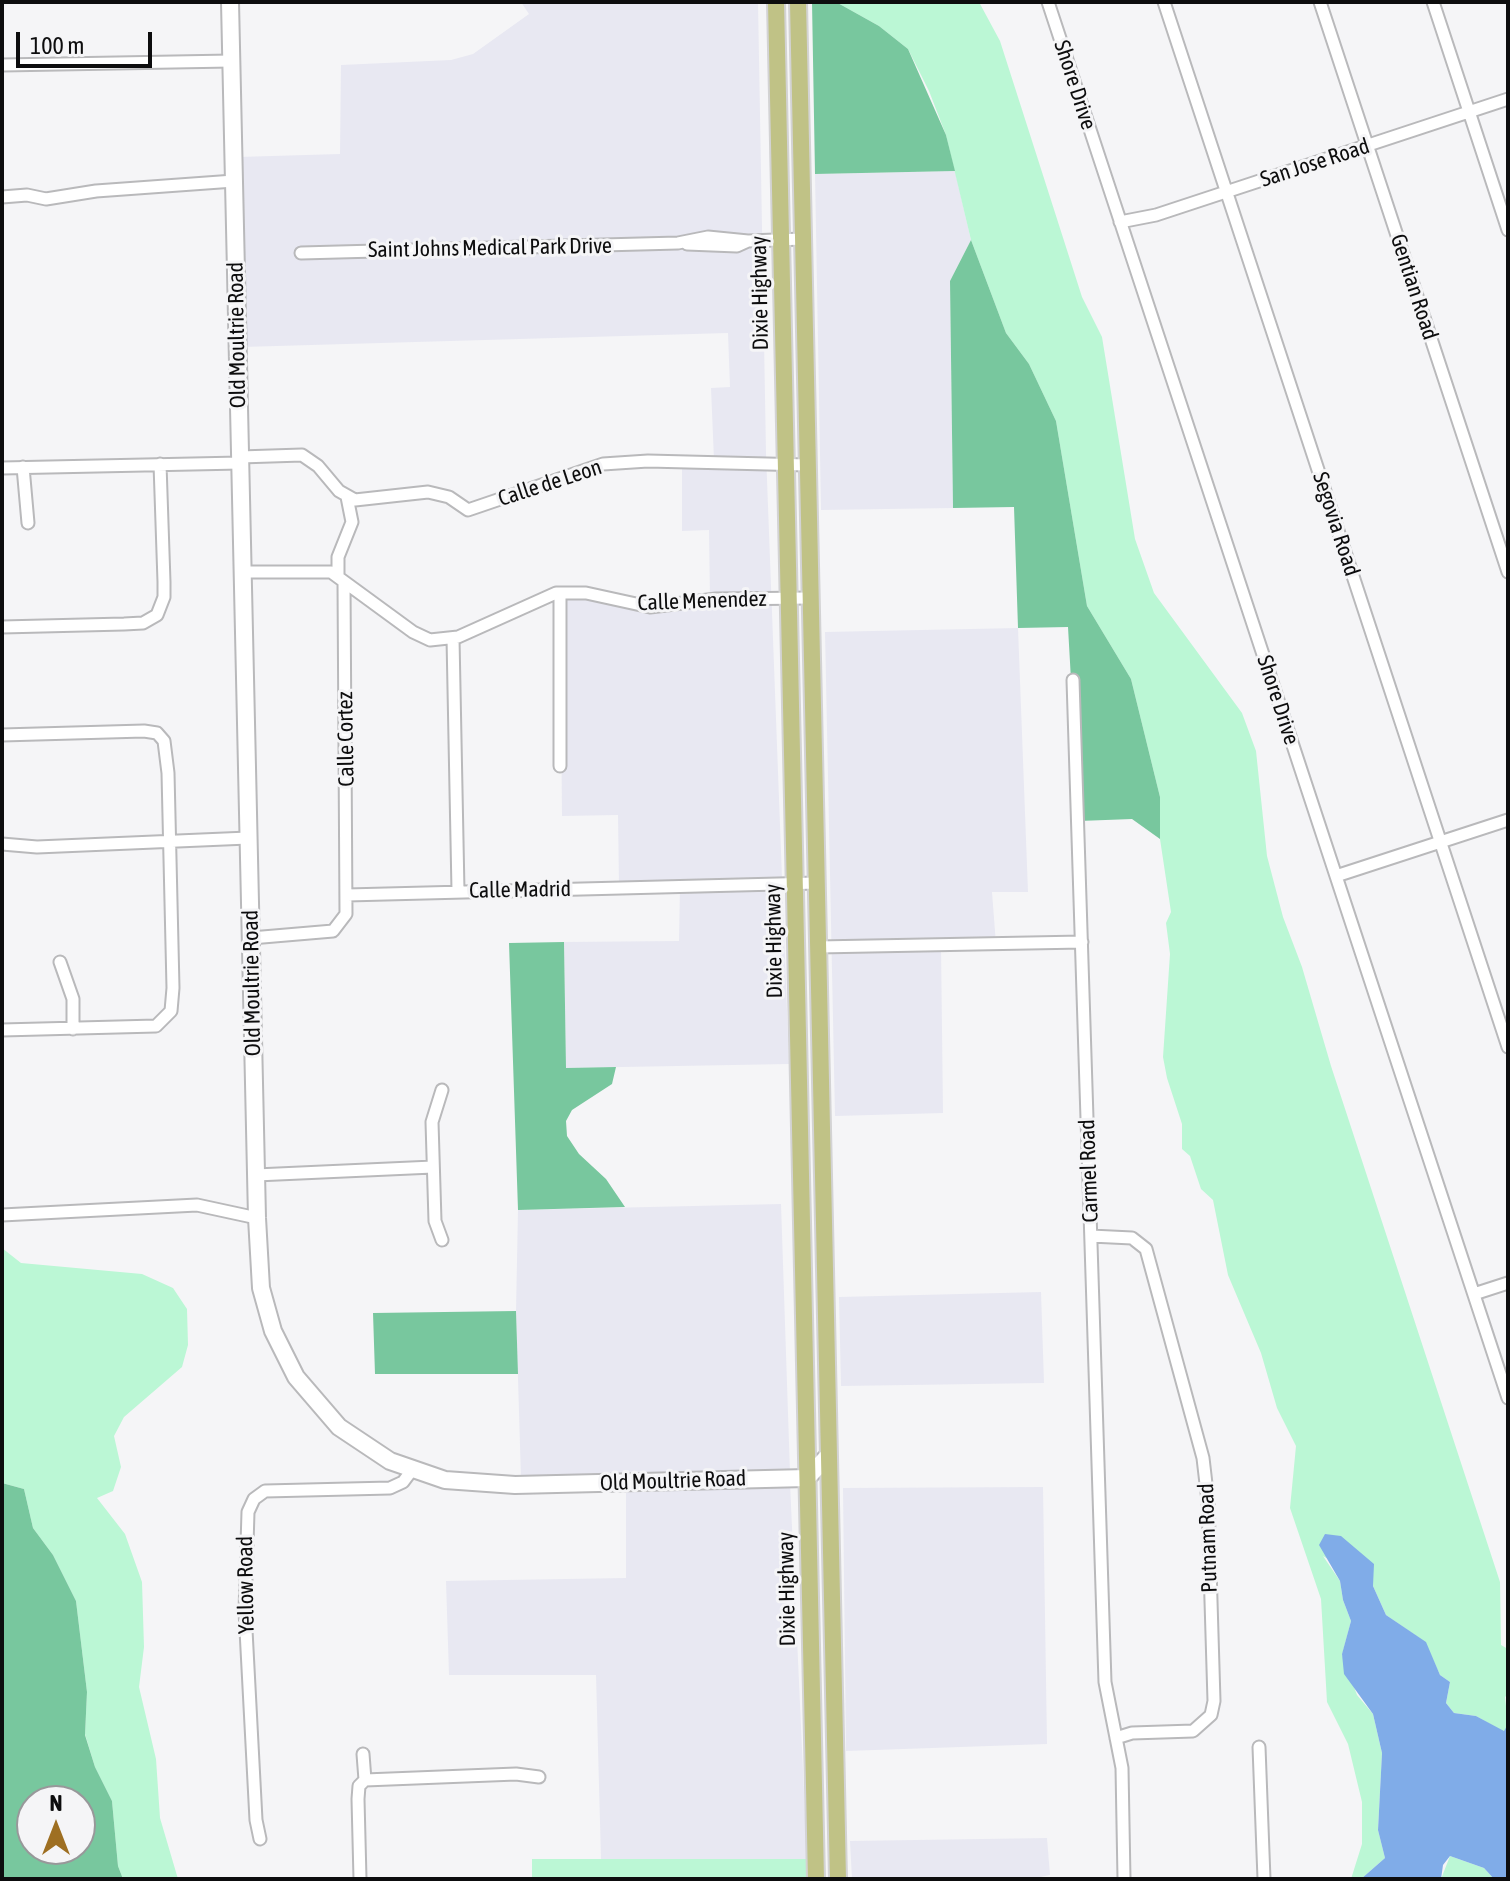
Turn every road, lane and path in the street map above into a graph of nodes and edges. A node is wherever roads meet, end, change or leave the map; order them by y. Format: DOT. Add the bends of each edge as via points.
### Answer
graph roads {
  1 [pos="230,2"];
  2 [pos="776,2"];
  3 [pos="798,2"];
  4 [pos="1048,2"];
  5 [pos="1164,2"];
  6 [pos="1320,2"];
  7 [pos="1433,2"];
  8 [pos="799,60"];
  9 [pos="231,61"];
  10 [pos="777,61"];
  11 [pos="2,65"];
  12 [pos="1508,99"];
  13 [pos="1469,112"];
  14 [pos="1366,146"];
  15 [pos="234,181"];
  16 [pos="1226,192"];
  17 [pos="2,197"];
  18 [pos="1120,222"];
  19 [pos="1508,230"];
  20 [pos="803,239"];
  21 [pos="781,240"];
  22 [pos="301,253"];
  23 [pos="240,460"];
  24 [pos="160,464"];
  25 [pos="786,464"];
  26 [pos="807,465"];
  27 [pos="23,467"];
  28 [pos="2,468"];
  29 [pos="347,497"];
  30 [pos="28,523"];
  31 [pos="243,572"];
  32 [pos="1508,572"];
  33 [pos="341,580"];
  34 [pos="560,593"];
  35 [pos="789,598"];
  36 [pos="810,598"];
  37 [pos="2,627"];
  38 [pos="453,638"];
  39 [pos="1073,680"];
  40 [pos="2,735"];
  41 [pos="560,766"];
  42 [pos="1508,820"];
  43 [pos="248,838"];
  44 [pos="1441,842"];
  45 [pos="169,843"];
  46 [pos="2,844"];
  47 [pos="1336,876"];
  48 [pos="817,883"];
  49 [pos="795,884"];
  50 [pos="458,891"];
  51 [pos="347,895"];
  52 [pos="251,938"];
  53 [pos="1082,942"];
  54 [pos="818,947"];
  55 [pos="60,962"];
  56 [pos="73,1029"];
  57 [pos="2,1030"];
  58 [pos="1508,1047"];
  59 [pos="442,1090"];
  60 [pos="823,1160"];
  61 [pos="433,1167"];
  62 [pos="256,1175"];
  63 [pos="801,1177"];
  64 [pos="2,1215"];
  65 [pos="257,1218"];
  66 [pos="1091,1236"];
  67 [pos="442,1240"];
  68 [pos="1508,1283"];
  69 [pos="1474,1294"];
  70 [pos="1508,1398"];
  71 [pos="828,1456"];
  72 [pos="412,1470"];
  73 [pos="807,1478"];
  74 [pos="1116,1738"];
  75 [pos="1259,1747"];
  76 [pos="835,1753"];
  77 [pos="363,1754"];
  78 [pos="813,1754"];
  79 [pos="539,1777"];
  80 [pos="365,1780"];
  81 [pos="260,1839"];
  82 [pos="360,1879"];
  83 [pos="816,1879"];
  84 [pos="838,1879"];
  85 [pos="1124,1879"];
  86 [pos="1264,1879"];
  1 -- 9 [label="main road, Old Moultrie Road"];
  2 -- 10 [label="main road, Dixie Highway"];
  3 -- 8 [label="main road"];
  4 -- 18 [label="street, Shore Drive"];
  5 -- 16 [label="street, Segovia Road"];
  6 -- 14 [label="street, Gentian Road"];
  7 -- 13 [label="street"];
  8 -- 10 [label="main road"];
  8 -- 20 [label="main road"];
  9 -- 11 [label="street"];
  9 -- 15 [label="main road, Old Moultrie Road"];
  10 -- 21 [label="main road, Dixie Highway"];
  12 -- 13 [label="street, San Jose Road"];
  13 -- 14 [label="street, San Jose Road"];
  13 -- 19 [label="street"];
  14 -- 16 [label="street, San Jose Road"];
  14 -- 32 [label="street, Gentian Road"];
  15 -- 17 [label="street" via="46,199"];
  15 -- 23 [label="main road, Old Moultrie Road"];
  16 -- 18 [label="street, San Jose Road"];
  16 -- 44 [label="street, Segovia Road"];
  18 -- 47 [label="street, Shore Drive"];
  20 -- 21 [label="street, Saint Johns Medical Park Drive"];
  20 -- 26 [label="main road"];
  21 -- 22 [label="street, Saint Johns Medical Park Drive" via="708,237 678,243"];
  21 -- 25 [label="main road, Dixie Highway"];
  23 -- 24 [label="street"];
  23 -- 29 [label="street" via="302,455"];
  23 -- 31 [label="main road, Old Moultrie Road"];
  24 -- 27 [label="street"];
  24 -- 37 [label="street" via="164,582 157,615 143,623"];
  25 -- 26 [label="street, Calle de Leon"];
  25 -- 29 [label="street, Calle de Leon" via="603,464 468,510 449,497 428,492 361,501"];
  25 -- 35 [label="main road, Dixie Highway"];
  26 -- 36 [label="main road"];
  27 -- 28 [label="street"];
  27 -- 30 [label="street"];
  29 -- 33 [label="street" via="352,522 338,557"];
  31 -- 33 [label="street" via="326,571"];
  31 -- 43 [label="main road, Old Moultrie Road"];
  33 -- 38 [label="street" via="426,639"];
  33 -- 51 [label="street, Calle Cortez"];
  34 -- 35 [label="street, Calle Menendez" via="595,594 650,607"];
  34 -- 38 [label="street, Calle Menendez"];
  34 -- 41 [label="street"];
  35 -- 36 [label="street, Calle Menendez"];
  35 -- 49 [label="main road, Dixie Highway"];
  36 -- 48 [label="main road"];
  38 -- 50 [label="street"];
  39 -- 53 [label="street, Carmel Road"];
  40 -- 45 [label="street" via="157,733 167,754"];
  42 -- 44 [label="street"];
  43 -- 45 [label="street"];
  43 -- 52 [label="main road, Old Moultrie Road"];
  44 -- 47 [label="street"];
  44 -- 58 [label="street, Segovia Road"];
  45 -- 46 [label="street"];
  45 -- 56 [label="street" via="171,1011 149,1027"];
  47 -- 69 [label="street, Shore Drive"];
  48 -- 49 [label="street, Calle Madrid"];
  48 -- 54 [label="main road"];
  49 -- 50 [label="street, Calle Madrid"];
  49 -- 63 [label="main road, Dixie Highway"];
  50 -- 51 [label="street, Calle Madrid"];
  51 -- 52 [label="street" via="346,914 333,931"];
  52 -- 62 [label="main road, Old Moultrie Road"];
  53 -- 54 [label="street"];
  53 -- 66 [label="street, Carmel Road"];
  54 -- 60 [label="main road"];
  55 -- 56 [label="street" via="73,999"];
  56 -- 57 [label="street"];
  59 -- 61 [label="street" via="432,1122"];
  60 -- 63 [label="street"];
  60 -- 71 [label="main road"];
  61 -- 62 [label="street"];
  61 -- 67 [label="street" via="435,1221"];
  62 -- 65 [label="main road, Old Moultrie Road"];
  63 -- 73 [label="main road, Dixie Highway"];
  64 -- 65 [label="street" via="197,1205"];
  65 -- 72 [label="main road, Old Moultrie Road" via="267,1313 296,1377 323,1412 355,1440"];
  66 -- 74 [label="street, Carmel Road" via="1105,1663"];
  66 -- 74 [label="street, Putnam Road" via="1132,1238 1146,1249 1203,1458 1208,1501 1211,1715 1193,1731"];
  68 -- 69 [label="street"];
  69 -- 70 [label="street, Shore Drive"];
  71 -- 73 [label="main road"];
  71 -- 76 [label="main road"];
  72 -- 73 [label="main road, Old Moultrie Road" via="491,1485"];
  72 -- 81 [label="street, Yellow Road" via="390,1488 265,1491 248,1512 245,1611"];
  73 -- 78 [label="main road, Dixie Highway"];
  74 -- 85 [label="street" via="1122,1768"];
  75 -- 86 [label="street"];
  76 -- 78 [label="street"];
  76 -- 84 [label="main road"];
  77 -- 80 [label="street"];
  78 -- 83 [label="main road, Dixie Highway"];
  79 -- 80 [label="street"];
  80 -- 82 [label="street" via="358,1799"];
}
